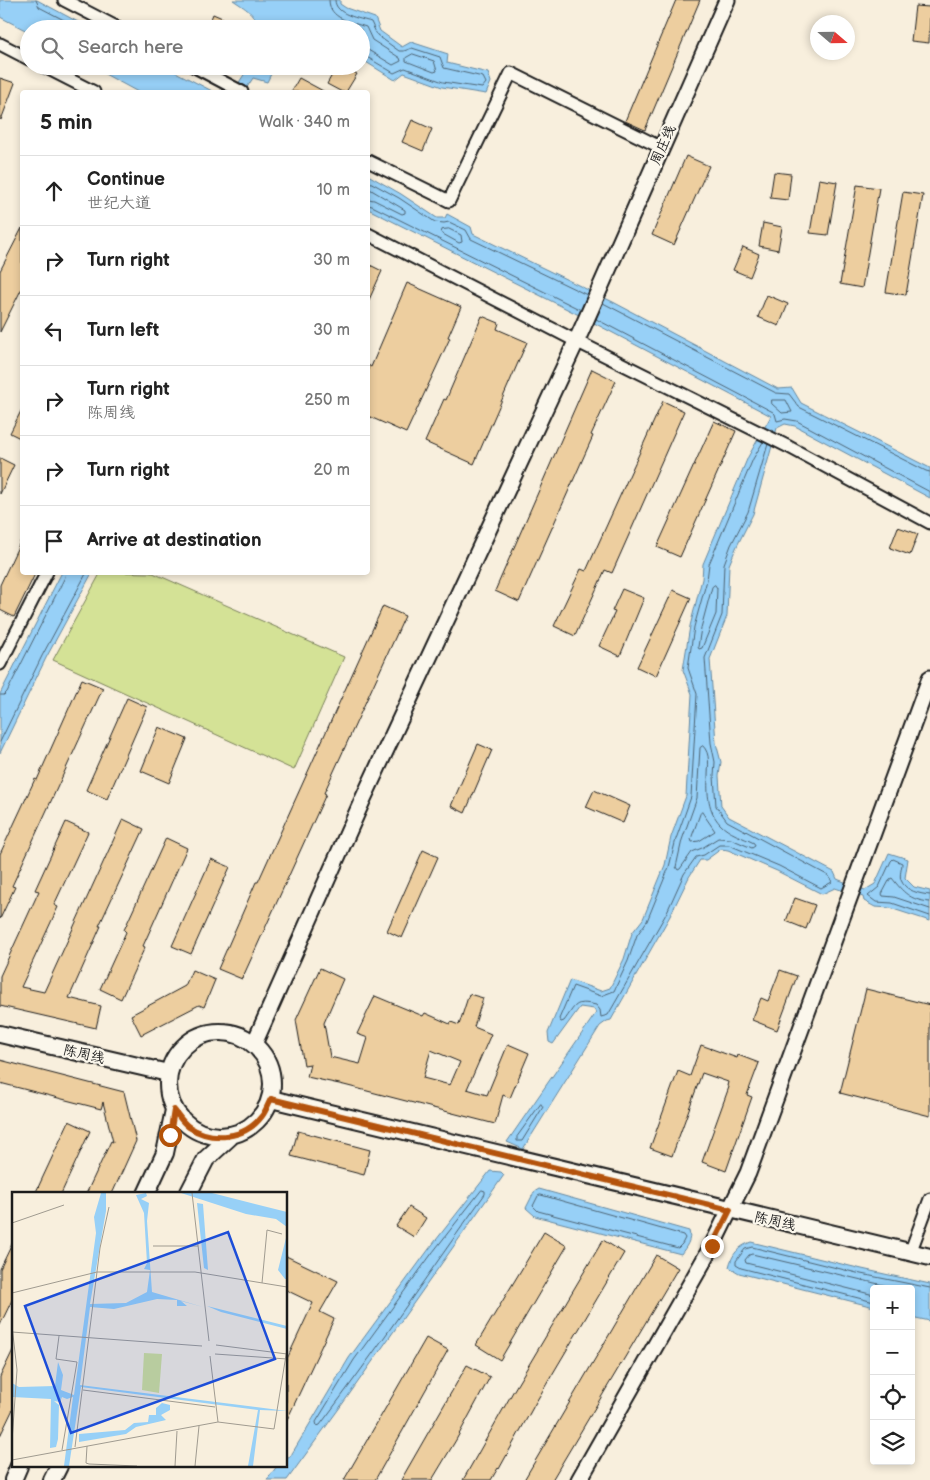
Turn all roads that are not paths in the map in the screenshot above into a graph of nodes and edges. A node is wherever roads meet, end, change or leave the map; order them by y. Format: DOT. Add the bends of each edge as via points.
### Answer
graph roads {
  1 [pos="64,0"];
  2 [pos="727,0"];
  3 [pos="103,20"];
  4 [pos="0,44"];
  5 [pos="20,54"];
  6 [pos="61,75"];
  7 [pos="210,75"];
  8 [pos="90,90"];
  9 [pos="238,90"];
  10 [pos="662,148"];
  11 [pos="370,162"];
  12 [pos="370,235"];
  13 [pos="579,336"];
  14 [pos="930,524"];
  15 [pos="45,575"];
  16 [pos="0,664"];
  17 [pos="930,678"];
  18 [pos="0,1034"];
  19 [pos="254,1044"];
  20 [pos="168,1073"];
  21 [pos="271,1099"];
  22 [pos="174,1110"];
  23 [pos="230,1137"];
  24 [pos="147,1192"];
  25 [pos="189,1192"];
  26 [pos="930,1199"];
  27 [pos="730,1210"];
  28 [pos="910,1253"];
  29 [pos="930,1257"];
  30 [pos="18,1468"];
  31 [pos="58,1468"];
  32 [pos="13,1480"];
  33 [pos="52,1480"];
  34 [pos="579,1480"];
  1 -- 3 [label="street"];
  2 -- 10 [label="street, 周庄线"];
  4 -- 5 [label="street"];
  6 -- 8 [label="street"];
  7 -- 9 [label="street"];
  10 -- 11 [label="street" via="511,73 449,201"];
  10 -- 13 [label="street, 周庄线"];
  12 -- 13 [label="street"];
  13 -- 14 [label="street"];
  13 -- 19 [label="street, 周庄线" via="363,799"];
  15 -- 16 [label="street"];
  17 -- 27 [label="street" via="748,1173"];
  18 -- 20 [label="main road, 陈周线"];
  19 -- 20 [label="main road" via="239,1035 221,1031 203,1034 187,1043 175,1057"];
  19 -- 21 [label="main road" via="267,1059 273,1078"];
  20 -- 22 [label="main road" via="168,1092"];
  21 -- 23 [label="main road" via="262,1116 248,1130"];
  21 -- 27 [label="main road, 陈周线"];
  22 -- 23 [label="main road" via="194,1130 208,1136"];
  22 -- 24 [label="main road" via="165,1153"];
  23 -- 25 [label="main road" via="206,1160"];
  26 -- 28 [label="street"];
  27 -- 28 [label="main road, 陈周线"];
  27 -- 34 [label="street"];
  28 -- 29 [label="main road, 陈周线"];
  30 -- 32 [label="main road"];
  31 -- 33 [label="main road"];
}
